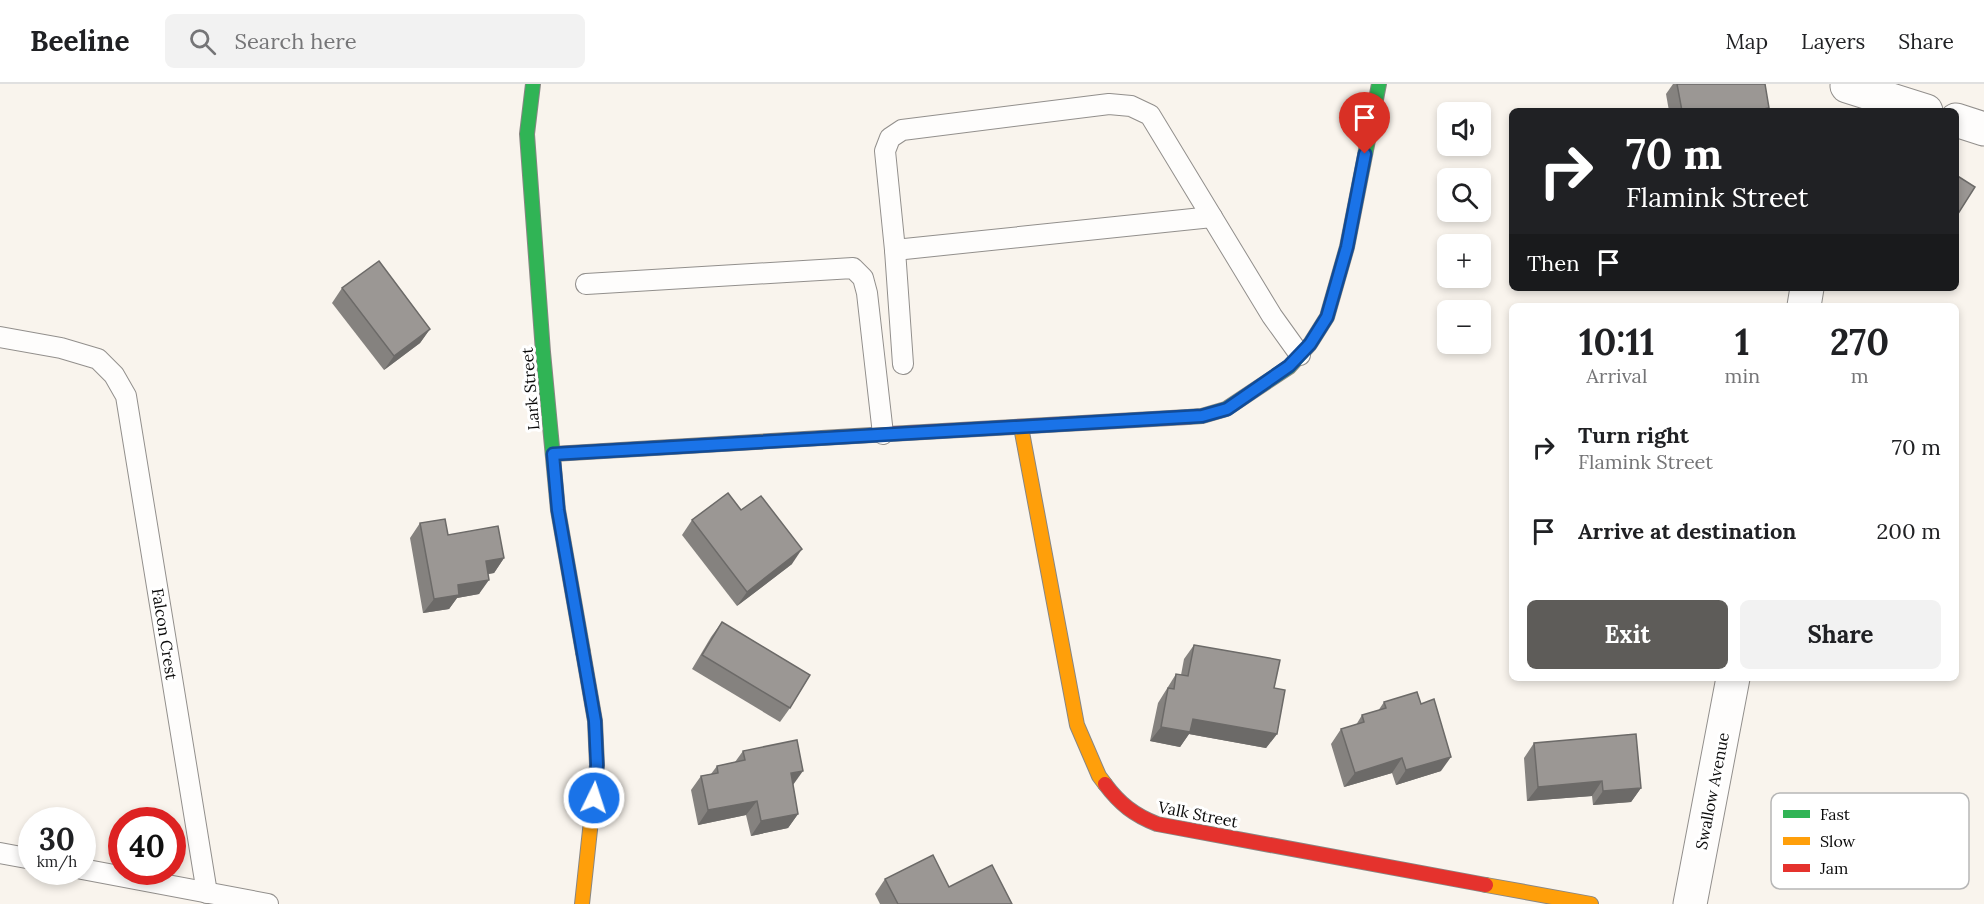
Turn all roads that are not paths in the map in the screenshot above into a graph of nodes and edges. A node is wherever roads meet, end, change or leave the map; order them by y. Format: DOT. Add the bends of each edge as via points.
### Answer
graph roads {
  1 [pos="533,84"];
  2 [pos="1379,84"];
  3 [pos="1845,94"];
  4 [pos="1912,108"];
  5 [pos="1959,121"];
  6 [pos="1984,129"];
  7 [pos="1212,217"];
  8 [pos="895,250"];
  9 [pos="586,284"];
  10 [pos="0,337"];
  11 [pos="1300,355"];
  12 [pos="903,364"];
  13 [pos="1021,427"];
  14 [pos="883,434"];
  15 [pos="553,454"];
  16 [pos="1732,681"];
  17 [pos="0,853"];
  18 [pos="18,856"];
  19 [pos="96,872"];
  20 [pos="207,893"];
  21 [pos="268,904"];
  22 [pos="582,904"];
  23 [pos="1591,904"];
  24 [pos="1690,904"];
  1 -- 15 [label="street, Lark Street" via="527,134"];
  2 -- 11 [label="street" via="1336,289 1327,317"];
  3 -- 4 [label="street"];
  5 -- 6 [label="street"];
  7 -- 8 [label="lane"];
  7 -- 8 [label="lane" via="1150,115 1131,106 1109,104 902,130 890,138 885,151"];
  7 -- 11 [label="lane"];
  8 -- 12 [label="lane"];
  9 -- 14 [label="lane" via="853,268 867,293"];
  10 -- 20 [label="lane, Falcon Crest" via="98,359 114,375 126,396"];
  11 -- 13 [label="street" via="1227,409 1202,416"];
  13 -- 14 [label="street"];
  13 -- 23 [label="street, Valk Street" via="1077,725 1099,776 1115,798 1137,816 1157,824"];
  14 -- 15 [label="street"];
  15 -- 22 [label="street, Lark Street" via="558,510 596,732 597,765"];
  16 -- 24 [label="street, Swallow Avenue"];
  17 -- 18 [label="lane"];
  19 -- 20 [label="lane"];
  20 -- 21 [label="lane"];
}
